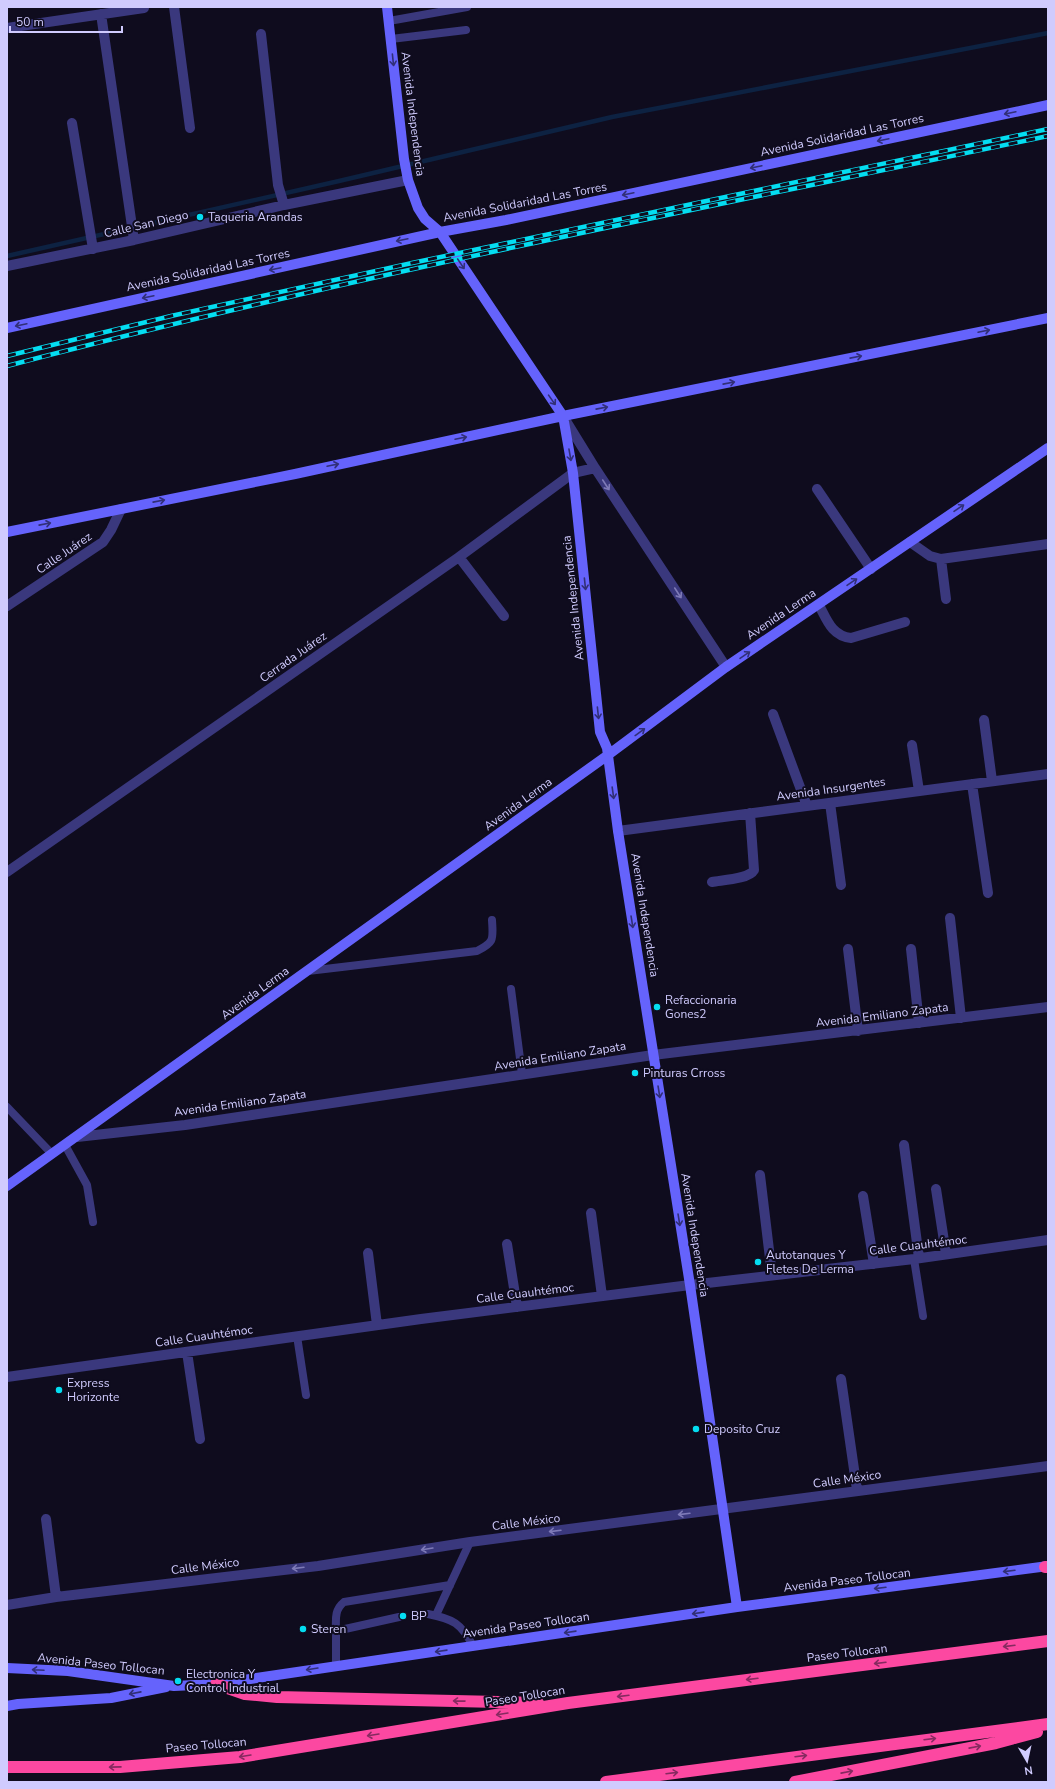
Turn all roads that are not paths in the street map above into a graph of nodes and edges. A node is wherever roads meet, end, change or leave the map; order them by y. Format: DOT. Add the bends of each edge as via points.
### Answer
graph roads {
  1 [pos="174,7"];
  2 [pos="387,7"];
  3 [pos="467,7"];
  4 [pos="144,8"];
  5 [pos="101,14"];
  6 [pos="389,21"];
  7 [pos="7,28"];
  8 [pos="466,30"];
  9 [pos="261,34"];
  10 [pos="391,39"];
  11 [pos="1048,105"];
  12 [pos="72,123"];
  13 [pos="190,128"];
  14 [pos="408,180"];
  15 [pos="282,201"];
  16 [pos="133,232"];
  17 [pos="440,232"];
  18 [pos="92,241"];
  19 [pos="7,266"];
  20 [pos="1048,318"];
  21 [pos="7,328"];
  22 [pos="563,416"];
  23 [pos="1048,448"];
  24 [pos="595,468"];
  25 [pos="573,473"];
  26 [pos="817,489"];
  27 [pos="121,509"];
  28 [pos="7,532"];
  29 [pos="910,542"];
  30 [pos="1048,544"];
  31 [pos="459,557"];
  32 [pos="940,559"];
  33 [pos="871,569"];
  34 [pos="946,599"];
  35 [pos="819,604"];
  36 [pos="7,606"];
  37 [pos="504,616"];
  38 [pos="905,622"];
  39 [pos="724,665"];
  40 [pos="773,714"];
  41 [pos="984,720"];
  42 [pos="912,745"];
  43 [pos="608,752"];
  44 [pos="1047,774"];
  45 [pos="992,781"];
  46 [pos="972,784"];
  47 [pos="1048,784"];
  48 [pos="919,791"];
  49 [pos="830,803"];
  50 [pos="807,806"];
  51 [pos="750,813"];
  52 [pos="618,831"];
  53 [pos="7,872"];
  54 [pos="712,882"];
  55 [pos="841,885"];
  56 [pos="988,893"];
  57 [pos="950,918"];
  58 [pos="492,920"];
  59 [pos="848,949"];
  60 [pos="911,949"];
  61 [pos="308,971"];
  62 [pos="511,989"];
  63 [pos="1048,1007"];
  64 [pos="961,1018"];
  65 [pos="919,1023"];
  66 [pos="858,1031"];
  67 [pos="653,1055"];
  68 [pos="522,1074"];
  69 [pos="7,1108"];
  70 [pos="77,1137"];
  71 [pos="65,1145"];
  72 [pos="904,1145"];
  73 [pos="52,1154"];
  74 [pos="760,1175"];
  75 [pos="7,1186"];
  76 [pos="936,1189"];
  77 [pos="863,1196"];
  78 [pos="591,1213"];
  79 [pos="93,1222"];
  80 [pos="1048,1240"];
  81 [pos="507,1244"];
  82 [pos="368,1253"];
  83 [pos="946,1254"];
  84 [pos="916,1259"];
  85 [pos="874,1264"];
  86 [pos="772,1275"];
  87 [pos="690,1285"];
  88 [pos="602,1296"];
  89 [pos="517,1307"];
  90 [pos="923,1316"];
  91 [pos="377,1326"];
  92 [pos="297,1336"];
  93 [pos="187,1352"];
  94 [pos="7,1377"];
  95 [pos="842,1379"];
  96 [pos="306,1395"];
  97 [pos="200,1439"];
  98 [pos="1048,1466"];
  99 [pos="857,1490"];
  100 [pos="723,1509"];
  101 [pos="46,1518"];
  102 [pos="470,1542"];
  103 [pos="1047,1567"];
  104 [pos="450,1585"];
  105 [pos="56,1597"];
  106 [pos="7,1605"];
  107 [pos="737,1607"];
  108 [pos="399,1617"];
  109 [pos="336,1631"];
  110 [pos="1048,1641"];
  111 [pos="473,1646"];
  112 [pos="336,1665"];
  113 [pos="7,1668"];
  114 [pos="216,1684"];
  115 [pos="174,1686"];
  116 [pos="568,1703"];
  117 [pos="7,1706"];
  118 [pos="1048,1724"];
  119 [pos="1048,1728"];
  120 [pos="7,1767"];
  121 [pos="606,1782"];
  122 [pos="795,1782"];
  1 -- 13 [label="street"];
  2 -- 6 [label="main road, Avenida Independencia"];
  3 -- 6 [label="lane"];
  4 -- 5 [label="street"];
  5 -- 7 [label="street"];
  5 -- 16 [label="street"];
  6 -- 10 [label="main road, Avenida Independencia"];
  8 -- 10 [label="lane"];
  9 -- 15 [label="street"];
  10 -- 14 [label="main road, Avenida Independencia, one-way"];
  11 -- 17 [label="main road, Avenida Solidaridad Las Torres, one-way"];
  12 -- 18 [label="street"];
  14 -- 15 [label="street, Calle San Diego"];
  14 -- 17 [label="main road, Avenida Independencia" via="418,208 425,219"];
  15 -- 16 [label="street, Calle San Diego"];
  16 -- 18 [label="street, Calle San Diego"];
  17 -- 21 [label="main road, Avenida Solidaridad Las Torres, one-way"];
  17 -- 22 [label="main road, Avenida Independencia, one-way"];
  18 -- 19 [label="street, Calle San Diego"];
  22 -- 20 [label="main road, one-way"];
  22 -- 24 [label="street, Avenida Independencia"];
  22 -- 25 [label="main road, Avenida Independencia, one-way"];
  27 -- 22 [label="main road, one-way"];
  29 -- 23 [label="main road, Avenida Lerma, one-way"];
  24 -- 25 [label="street, Cerrada Juárez"];
  24 -- 39 [label="street, Avenida Independencia, one-way"];
  25 -- 31 [label="street, Cerrada Juárez"];
  25 -- 43 [label="main road, Avenida Independencia, one-way" via="600,732"];
  26 -- 33 [label="street"];
  28 -- 27 [label="main road, one-way"];
  27 -- 36 [label="street, Calle Juárez" via="103,542"];
  29 -- 32 [label="street" via="930,556"];
  29 -- 33 [label="main road, Avenida Lerma"];
  30 -- 32 [label="street"];
  31 -- 37 [label="street"];
  31 -- 53 [label="street, Cerrada Juárez"];
  32 -- 34 [label="street"];
  35 -- 33 [label="main road, Avenida Lerma, one-way"];
  35 -- 38 [label="street" via="835,633 842,638 851,638"];
  39 -- 35 [label="main road, Avenida Lerma, one-way"];
  43 -- 39 [label="main road, Avenida Lerma, one-way"];
  40 -- 50 [label="street"];
  41 -- 45 [label="street"];
  42 -- 48 [label="street"];
  43 -- 52 [label="main road, Avenida Independencia, one-way"];
  43 -- 61 [label="main road, Avenida Lerma"];
  44 -- 45 [label="street, Avenida Insurgentes"];
  44 -- 47 [label="street"];
  45 -- 46 [label="street, Avenida Insurgentes"];
  46 -- 48 [label="street, Avenida Insurgentes"];
  46 -- 56 [label="street"];
  48 -- 49 [label="street, Avenida Insurgentes"];
  49 -- 50 [label="street, Avenida Insurgentes"];
  49 -- 55 [label="street"];
  50 -- 51 [label="street, Avenida Insurgentes"];
  51 -- 52 [label="street, Avenida Insurgentes"];
  51 -- 54 [label="street" via="754,863 752,874"];
  52 -- 67 [label="main road, Avenida Independencia, one-way"];
  57 -- 64 [label="street"];
  58 -- 61 [label="lane" via="493,938 489,945 477,951"];
  59 -- 66 [label="street"];
  60 -- 65 [label="street"];
  61 -- 70 [label="main road, Avenida Lerma"];
  62 -- 68 [label="lane"];
  63 -- 64 [label="street, Avenida Emiliano Zapata"];
  64 -- 65 [label="street, Avenida Emiliano Zapata"];
  65 -- 66 [label="street, Avenida Emiliano Zapata"];
  66 -- 67 [label="street, Avenida Emiliano Zapata"];
  67 -- 68 [label="street, Avenida Emiliano Zapata"];
  67 -- 87 [label="main road, Avenida Independencia, one-way"];
  68 -- 70 [label="street, Avenida Emiliano Zapata" via="185,1125"];
  69 -- 73 [label="lane"];
  70 -- 71 [label="main road, Avenida Lerma"];
  71 -- 73 [label="main road, Avenida Lerma"];
  71 -- 79 [label="lane" via="87,1185"];
  72 -- 84 [label="street"];
  73 -- 75 [label="main road, Avenida Lerma"];
  74 -- 86 [label="street"];
  76 -- 83 [label="street"];
  77 -- 85 [label="street"];
  78 -- 88 [label="street"];
  80 -- 83 [label="street, Calle Cuauhtémoc"];
  81 -- 89 [label="street"];
  82 -- 91 [label="street"];
  83 -- 84 [label="street, Calle Cuauhtémoc"];
  84 -- 85 [label="street, Calle Cuauhtémoc"];
  84 -- 90 [label="lane"];
  85 -- 86 [label="street, Calle Cuauhtémoc"];
  86 -- 87 [label="street, Calle Cuauhtémoc"];
  87 -- 88 [label="street, Calle Cuauhtémoc"];
  87 -- 100 [label="main road, Avenida Independencia"];
  88 -- 89 [label="street, Calle Cuauhtémoc"];
  89 -- 91 [label="street, Calle Cuauhtémoc"];
  91 -- 92 [label="street, Calle Cuauhtémoc"];
  92 -- 93 [label="street, Calle Cuauhtémoc"];
  92 -- 96 [label="lane"];
  93 -- 94 [label="street, Calle Cuauhtémoc"];
  93 -- 97 [label="street"];
  95 -- 99 [label="street"];
  98 -- 99 [label="street, Calle México"];
  99 -- 100 [label="street, Calle México"];
  100 -- 102 [label="street, Calle México, one-way"];
  100 -- 107 [label="main road, Avenida Independencia"];
  101 -- 105 [label="street"];
  102 -- 104 [label="lane"];
  102 -- 105 [label="street, Calle México, one-way" via="318,1566"];
  103 -- 107 [label="main road, Avenida Paseo Tollocan, one-way"];
  104 -- 109 [label="lane" via="344,1602 336,1611"];
  104 -- 111 [label="lane" via="432,1615 444,1617 462,1628"];
  105 -- 106 [label="street, Calle México"];
  107 -- 111 [label="main road, Avenida Paseo Tollocan, one-way"];
  108 -- 109 [label="lane"];
  109 -- 112 [label="lane"];
  110 -- 116 [label="highway, Paseo Tollocan, one-way"];
  111 -- 112 [label="main road, Avenida Paseo Tollocan, one-way"];
  112 -- 114 [label="main road, Avenida Paseo Tollocan, one-way"];
  115 -- 113 [label="main road, Avenida Paseo Tollocan, one-way" via="68,1671"];
  114 -- 115 [label="main road, Avenida Paseo Tollocan"];
  116 -- 114 [label="highway, one-way" via="277,1697 245,1694"];
  115 -- 117 [label="main road, one-way" via="111,1698"];
  116 -- 120 [label="highway, Paseo Tollocan, one-way" via="240,1757 120,1767"];
  121 -- 118 [label="highway, one-way"];
  122 -- 119 [label="highway, one-way" via="996,1743"];
}
